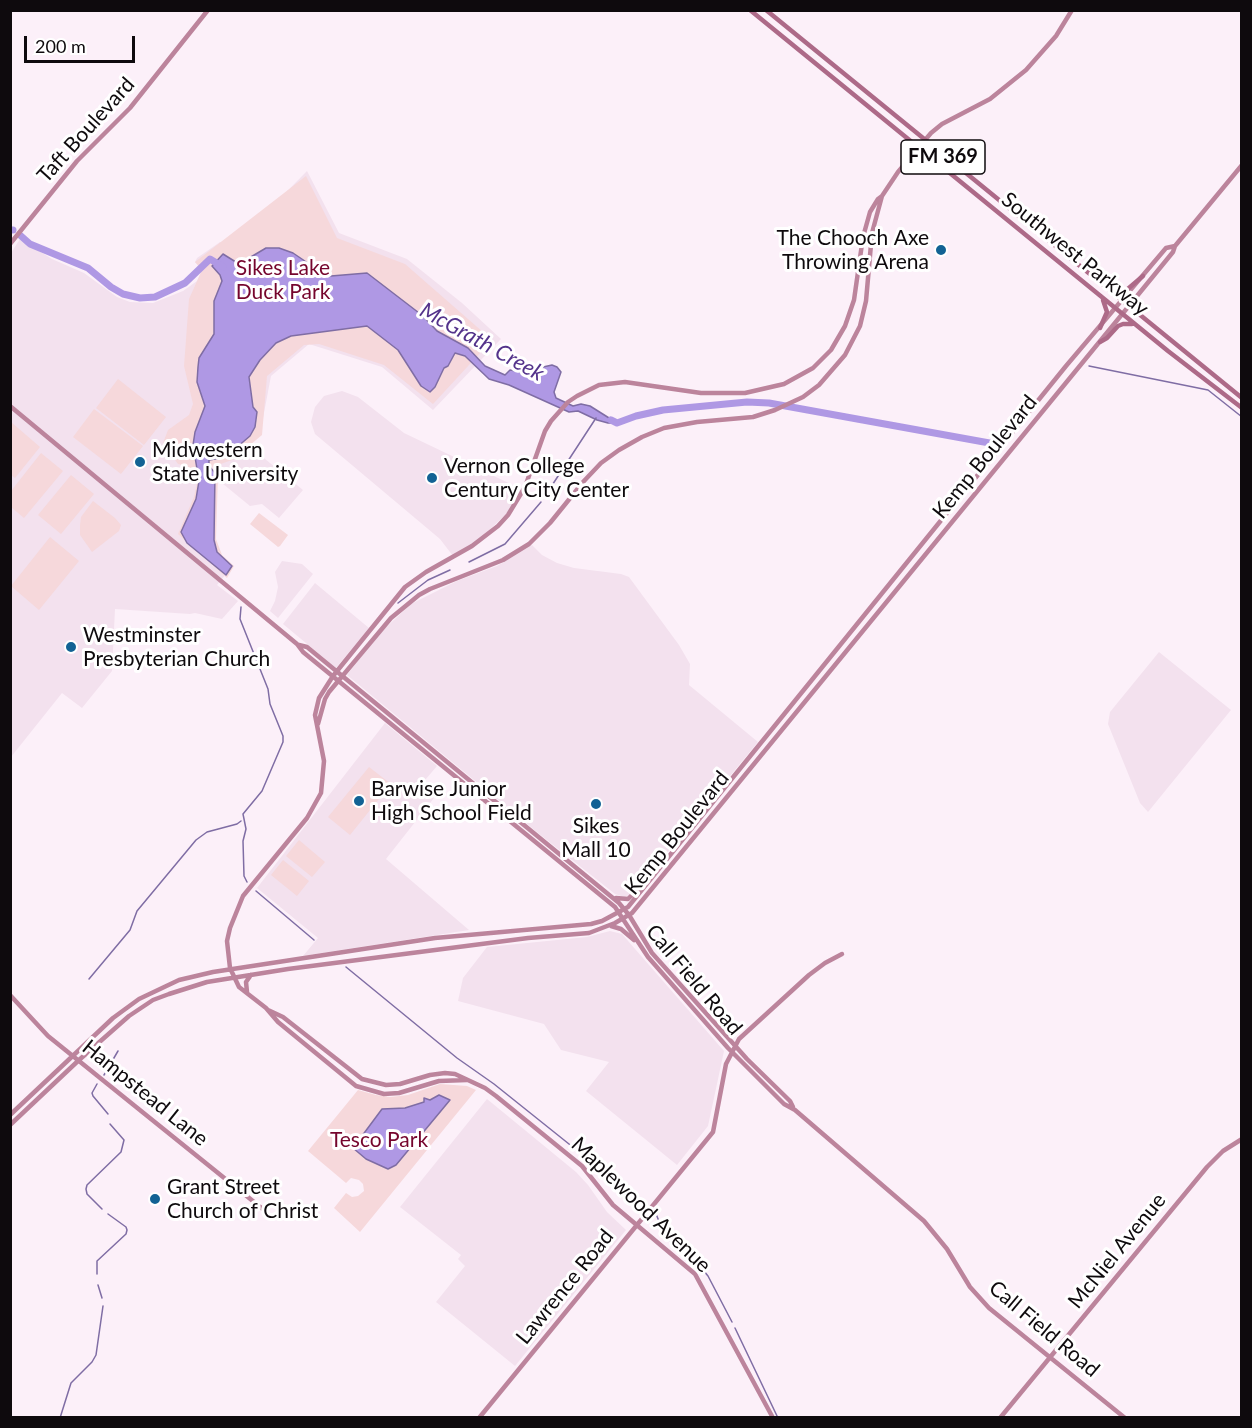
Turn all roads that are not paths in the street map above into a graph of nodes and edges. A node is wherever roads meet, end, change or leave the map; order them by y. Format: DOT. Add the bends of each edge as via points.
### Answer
graph roads {
  1 [pos="208,10"];
  2 [pos="750,10"];
  3 [pos="766,10"];
  4 [pos="1072,10"];
  5 [pos="924,141"];
  6 [pos="919,147"];
  7 [pos="1242,165"];
  8 [pos="882,196"];
  9 [pos="1018,218"];
  10 [pos="1012,224"];
  11 [pos="10,244"];
  12 [pos="1175,246"];
  13 [pos="1143,276"];
  14 [pos="1110,292"];
  15 [pos="1102,297"];
  16 [pos="1122,302"];
  17 [pos="1128,307"];
  18 [pos="1116,309"];
  19 [pos="1122,314"];
  20 [pos="1139,327"];
  21 [pos="1100,328"];
  22 [pos="1100,342"];
  23 [pos="1192,358"];
  24 [pos="1187,365"];
  25 [pos="1242,398"];
  26 [pos="10,406"];
  27 [pos="1242,408"];
  28 [pos="906,564"];
  29 [pos="914,571"];
  30 [pos="866,614"];
  31 [pos="873,620"];
  32 [pos="337,676"];
  33 [pos="499,807"];
  34 [pos="647,883"];
  35 [pos="607,892"];
  36 [pos="622,910"];
  37 [pos="627,917"];
  38 [pos="608,926"];
  39 [pos="410,942"];
  40 [pos="640,945"];
  41 [pos="411,953"];
  42 [pos="842,954"];
  43 [pos="287,961"];
  44 [pos="288,969"];
  45 [pos="231,970"];
  46 [pos="251,975"];
  47 [pos="234,978"];
  48 [pos="679,988"];
  49 [pos="10,995"];
  50 [pos="249,995"];
  51 [pos="135,1002"];
  52 [pos="141,1008"];
  53 [pos="266,1008"];
  54 [pos="733,1048"];
  55 [pos="73,1056"];
  56 [pos="79,1060"];
  57 [pos="467,1080"];
  58 [pos="10,1115"];
  59 [pos="10,1125"];
  60 [pos="1242,1139"];
  61 [pos="264,1210"];
  62 [pos="637,1227"];
  63 [pos="1051,1358"];
  64 [pos="479,1418"];
  65 [pos="773,1418"];
  66 [pos="1000,1418"];
  67 [pos="1125,1418"];
  1 -- 11 [label="main road, Taft Boulevard" via="130,108 78,161"];
  2 -- 6 [label="main road, Southwest Parkway / FM 369"];
  3 -- 5 [label="main road, Southwest Parkway / FM 369"];
  4 -- 5 [label="main road, Maplewood Avenue" via="1050,44 1012,83 942,124"];
  5 -- 6 [label="main road, Maplewood Avenue"];
  5 -- 9 [label="main road, Southwest Parkway / FM 369"];
  6 -- 8 [label="main road, Maplewood Avenue"];
  6 -- 10 [label="main road, Southwest Parkway / FM 369"];
  7 -- 12 [label="main road, Kemp Boulevard"];
  8 -- 32 [label="main road, Maplewood Avenue" via="872,233 866,301 858,331 833,371 819,385 792,403 753,417 664,428 619,450 601,463 529,544 503,560 419,595 391,618"];
  8 -- 32 [label="main road, Maplewood Avenue" via="870,213 864,234 846,326 831,350 807,372 784,384 745,393 701,393 614,382 599,385 568,402 545,431 525,487 498,526 405,587"];
  9 -- 10 [label="main road"];
  9 -- 14 [label="main road, Southwest Parkway / FM 369"];
  10 -- 15 [label="main road, Southwest Parkway / FM 369"];
  12 -- 13 [label="main road, Kemp Boulevard" via="1166,248"];
  12 -- 17 [label="main road, Kemp Boulevard"];
  13 -- 14 [label="main road" via="1123,293"];
  13 -- 16 [label="main road, Kemp Boulevard"];
  14 -- 16 [label="main road, Southwest Parkway / FM 369"];
  15 -- 18 [label="main road, Southwest Parkway / FM 369"];
  15 -- 21 [label="main road" via="1107,312"];
  16 -- 17 [label="main road, Southwest Parkway / FM 369"];
  16 -- 18 [label="main road, Kemp Boulevard"];
  17 -- 19 [label="main road, Kemp Boulevard"];
  17 -- 23 [label="main road, Southwest Parkway / FM 369"];
  18 -- 19 [label="main road, Southwest Parkway / FM 369"];
  18 -- 21 [label="main road, Kemp Boulevard"];
  19 -- 20 [label="main road, Southwest Parkway / FM 369"];
  19 -- 22 [label="main road, Kemp Boulevard"];
  20 -- 22 [label="main road" via="1123,324"];
  20 -- 24 [label="main road, Southwest Parkway / FM 369"];
  21 -- 28 [label="main road, Kemp Boulevard"];
  22 -- 29 [label="main road, Kemp Boulevard"];
  23 -- 24 [label="main road"];
  23 -- 25 [label="main road, Southwest Parkway / FM 369"];
  24 -- 27 [label="main road, Southwest Parkway / FM 369"];
  26 -- 32 [label="main road" via="303,652"];
  28 -- 29 [label="main road"];
  28 -- 30 [label="main road, Kemp Boulevard"];
  29 -- 31 [label="main road, Kemp Boulevard"];
  30 -- 31 [label="main road"];
  30 -- 34 [label="main road, Kemp Boulevard"];
  31 -- 37 [label="main road, Kemp Boulevard"];
  32 -- 33 [label="main road"];
  32 -- 45 [label="main road, Maplewood Avenue" via="325,699 318,727 324,761 321,793 307,818 243,896 227,941"];
  33 -- 35 [label="main road"];
  33 -- 36 [label="main road"];
  34 -- 35 [label="main road" via="628,899"];
  34 -- 36 [label="main road, Kemp Boulevard"];
  35 -- 36 [label="main road"];
  36 -- 37 [label="main road"];
  36 -- 39 [label="main road, Kemp Boulevard" via="591,924"];
  37 -- 38 [label="main road, Kemp Boulevard"];
  37 -- 40 [label="main road, Call Field Road"];
  37 -- 48 [label="main road, Call Field Road"];
  38 -- 40 [label="main road" via="621,929"];
  38 -- 41 [label="main road, Kemp Boulevard" via="582,933"];
  39 -- 41 [label="main road"];
  39 -- 43 [label="main road, Kemp Boulevard"];
  40 -- 48 [label="main road, Call Field Road"];
  41 -- 44 [label="main road, Kemp Boulevard"];
  42 -- 54 [label="main road" via="809,975"];
  43 -- 44 [label="main road"];
  43 -- 45 [label="main road, Kemp Boulevard"];
  44 -- 46 [label="main road, Kemp Boulevard"];
  45 -- 47 [label="main road, Maplewood Avenue"];
  45 -- 51 [label="main road, Kemp Boulevard" via="179,980"];
  46 -- 47 [label="main road, Kemp Boulevard"];
  46 -- 50 [label="main road" via="246,986"];
  47 -- 50 [label="main road, Maplewood Avenue"];
  47 -- 52 [label="main road, Kemp Boulevard" via="188,987"];
  48 -- 54 [label="main road, Call Field Road"];
  49 -- 55 [label="main road, Hampstead Lane" via="48,1036"];
  50 -- 53 [label="main road, Maplewood Avenue"];
  51 -- 52 [label="main road"];
  51 -- 55 [label="main road, Kemp Boulevard" via="112,1018"];
  52 -- 56 [label="main road, Kemp Boulevard"];
  53 -- 57 [label="main road, Maplewood Avenue" via="362,1078 386,1085 445,1073"];
  53 -- 57 [label="main road, Maplewood Avenue" via="356,1086 399,1094 439,1081"];
  54 -- 62 [label="main road, Lawrence Road" via="713,1132"];
  54 -- 63 [label="main road, Call Field Road" via="784,1104 924,1221 978,1297"];
  55 -- 56 [label="main road, Hampstead Lane"];
  55 -- 58 [label="main road, Kemp Boulevard"];
  56 -- 59 [label="main road, Kemp Boulevard"];
  56 -- 61 [label="main road, Hampstead Lane"];
  57 -- 62 [label="main road, Maplewood Avenue" via="496,1096 582,1166"];
  60 -- 63 [label="main road, McNiel Avenue" via="1208,1167"];
  62 -- 64 [label="main road, Lawrence Road"];
  62 -- 65 [label="main road, Maplewood Avenue" via="694,1274"];
  63 -- 66 [label="main road, McNiel Avenue"];
  63 -- 67 [label="main road, Call Field Road"];
}
